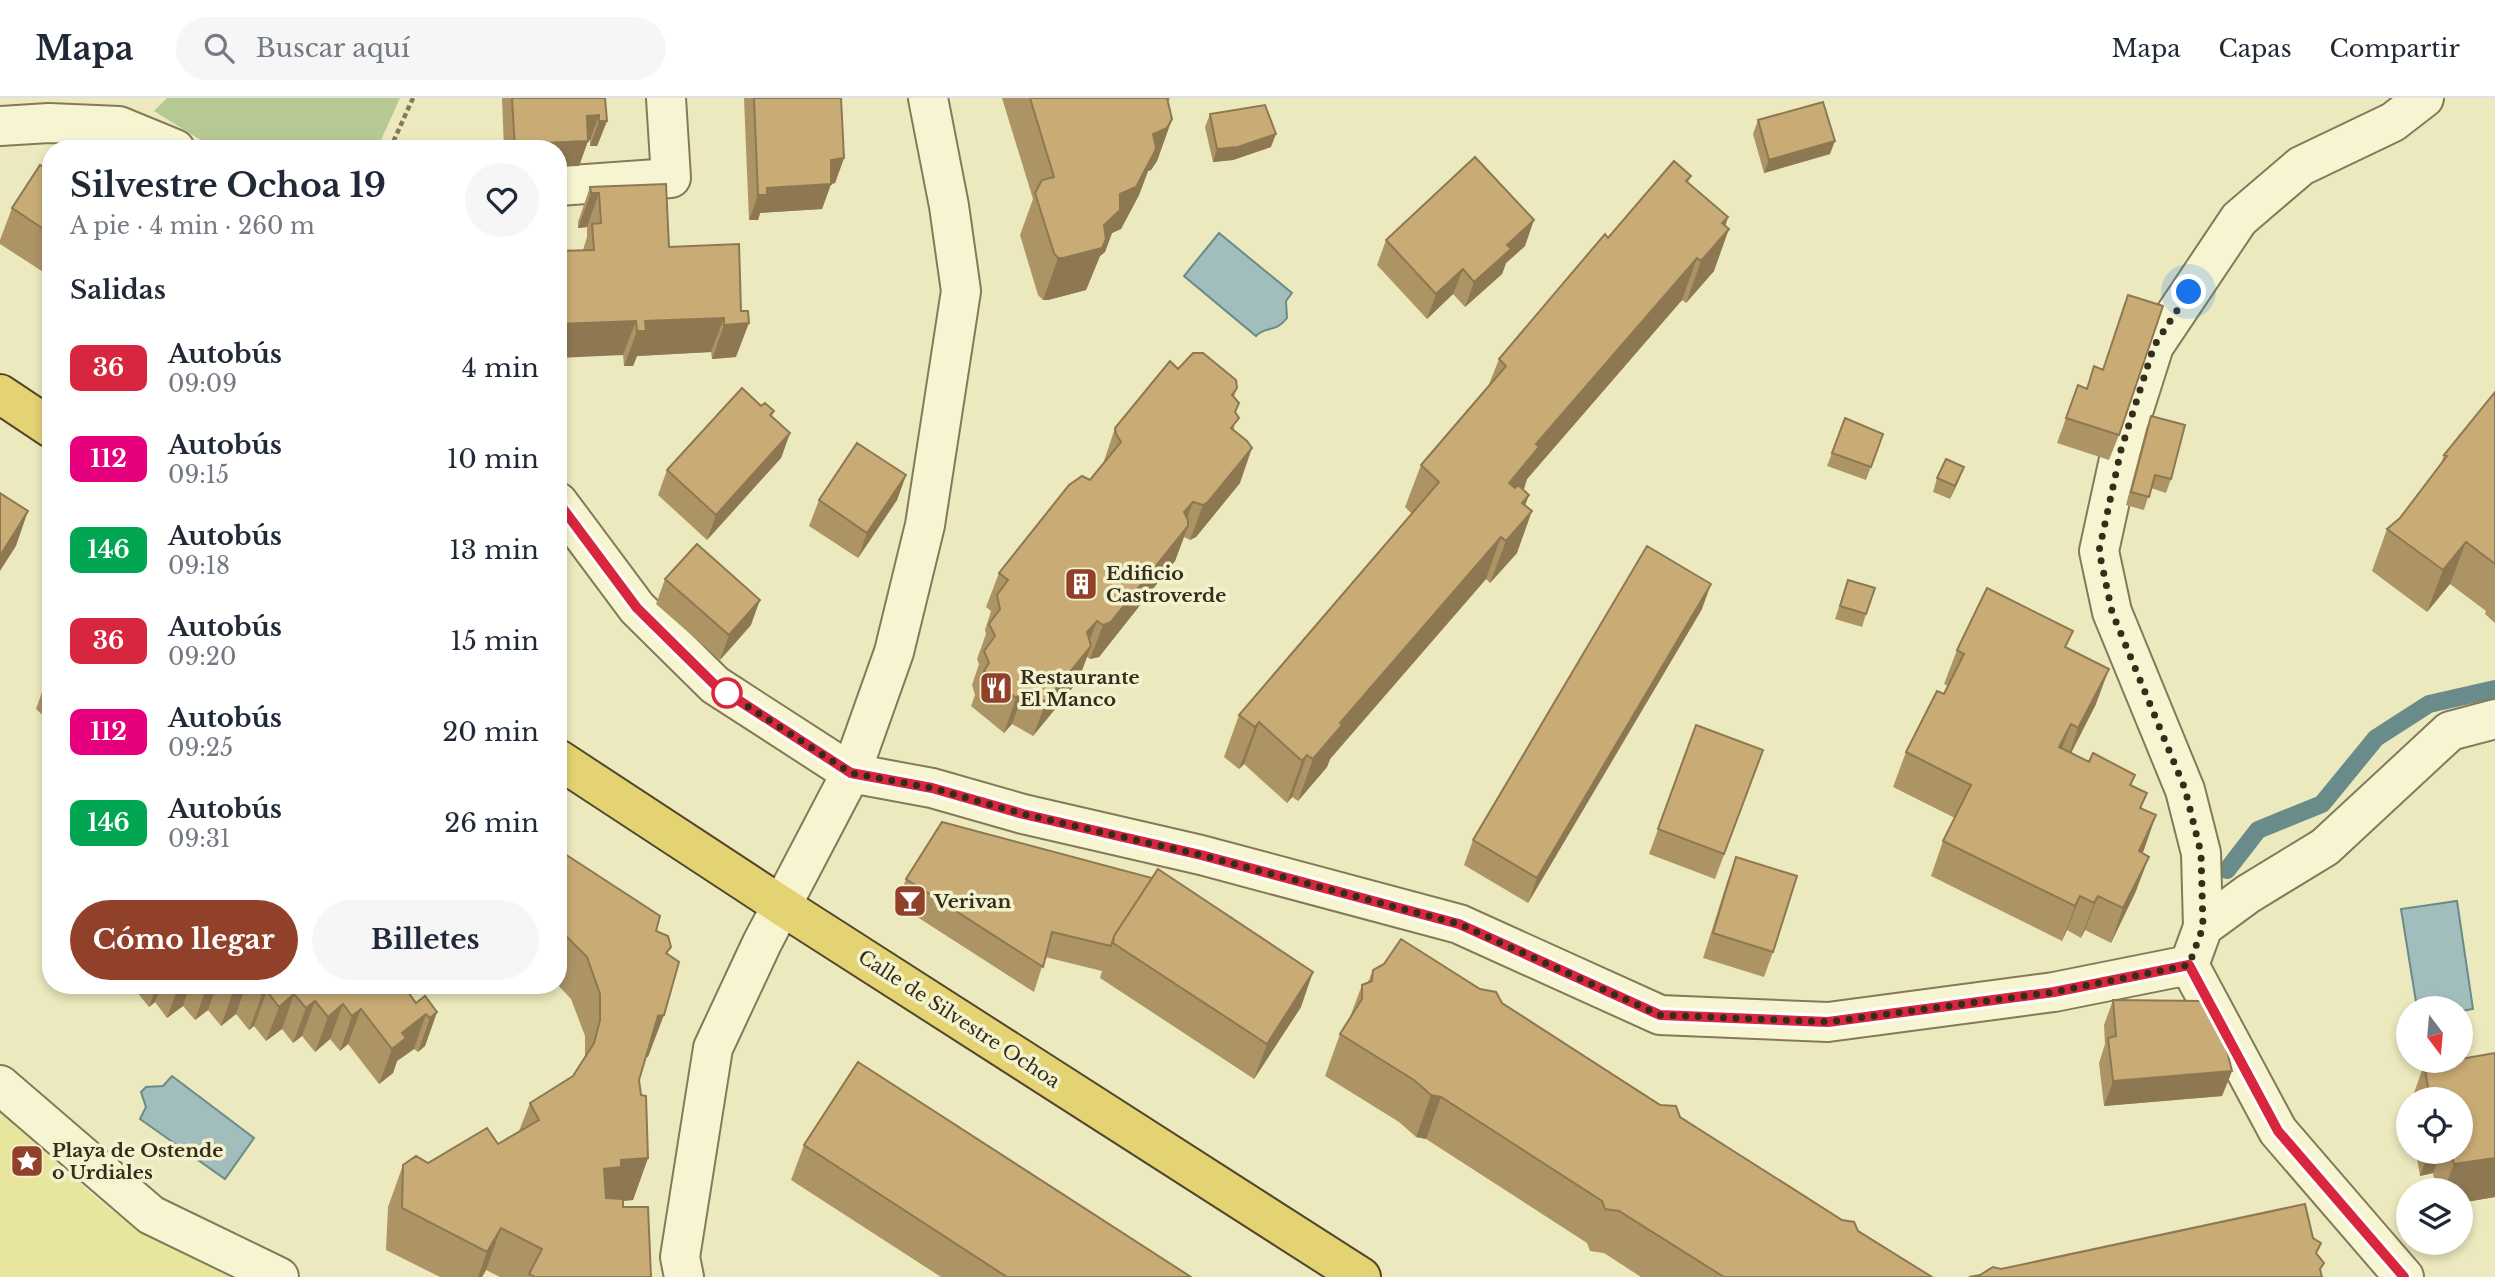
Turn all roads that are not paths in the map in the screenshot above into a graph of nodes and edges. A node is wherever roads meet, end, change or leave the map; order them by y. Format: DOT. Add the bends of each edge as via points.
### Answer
graph roads {
  1 [pos="666,98"];
  2 [pos="928,98"];
  3 [pos="2424,98"];
  4 [pos="77,115"];
  5 [pos="0,126"];
  6 [pos="153,140"];
  7 [pos="567,185"];
  8 [pos="0,394"];
  9 [pos="42,422"];
  10 [pos="567,514"];
  11 [pos="2495,719"];
  12 [pos="567,765"];
  13 [pos="851,773"];
  14 [pos="782,906"];
  15 [pos="2203,927"];
  16 [pos="2189,965"];
  17 [pos="0,1085"];
  18 [pos="279,1277"];
  19 [pos="684,1277"];
  20 [pos="1361,1277"];
  21 [pos="2404,1277"];
  1 -- 7 [label="street" via="671,178"];
  2 -- 13 [label="street" via="961,291 925,525 894,652"];
  3 -- 15 [label="street" via="2393,122 2301,166 2239,219 2154,346 2121,450 2099,551 2112,612 2185,789 2201,853"];
  4 -- 5 [label="street"];
  4 -- 6 [label="street"];
  8 -- 9 [label="highway"];
  10 -- 13 [label="street" via="637,608 715,685"];
  11 -- 15 [label="street" via="2450,731 2325,847"];
  12 -- 14 [label="highway, Calle de Silvestre Ochoa"];
  13 -- 14 [label="street"];
  13 -- 16 [label="street" via="932,788 1459,924 1660,1015 1828,1022 2054,992"];
  14 -- 19 [label="street" via="713,1048 680,1257"];
  14 -- 20 [label="highway, Calle de Silvestre Ochoa"];
  15 -- 16 [label="street"];
  16 -- 21 [label="street" via="2278,1131"];
  17 -- 18 [label="street" via="151,1215"];
}
